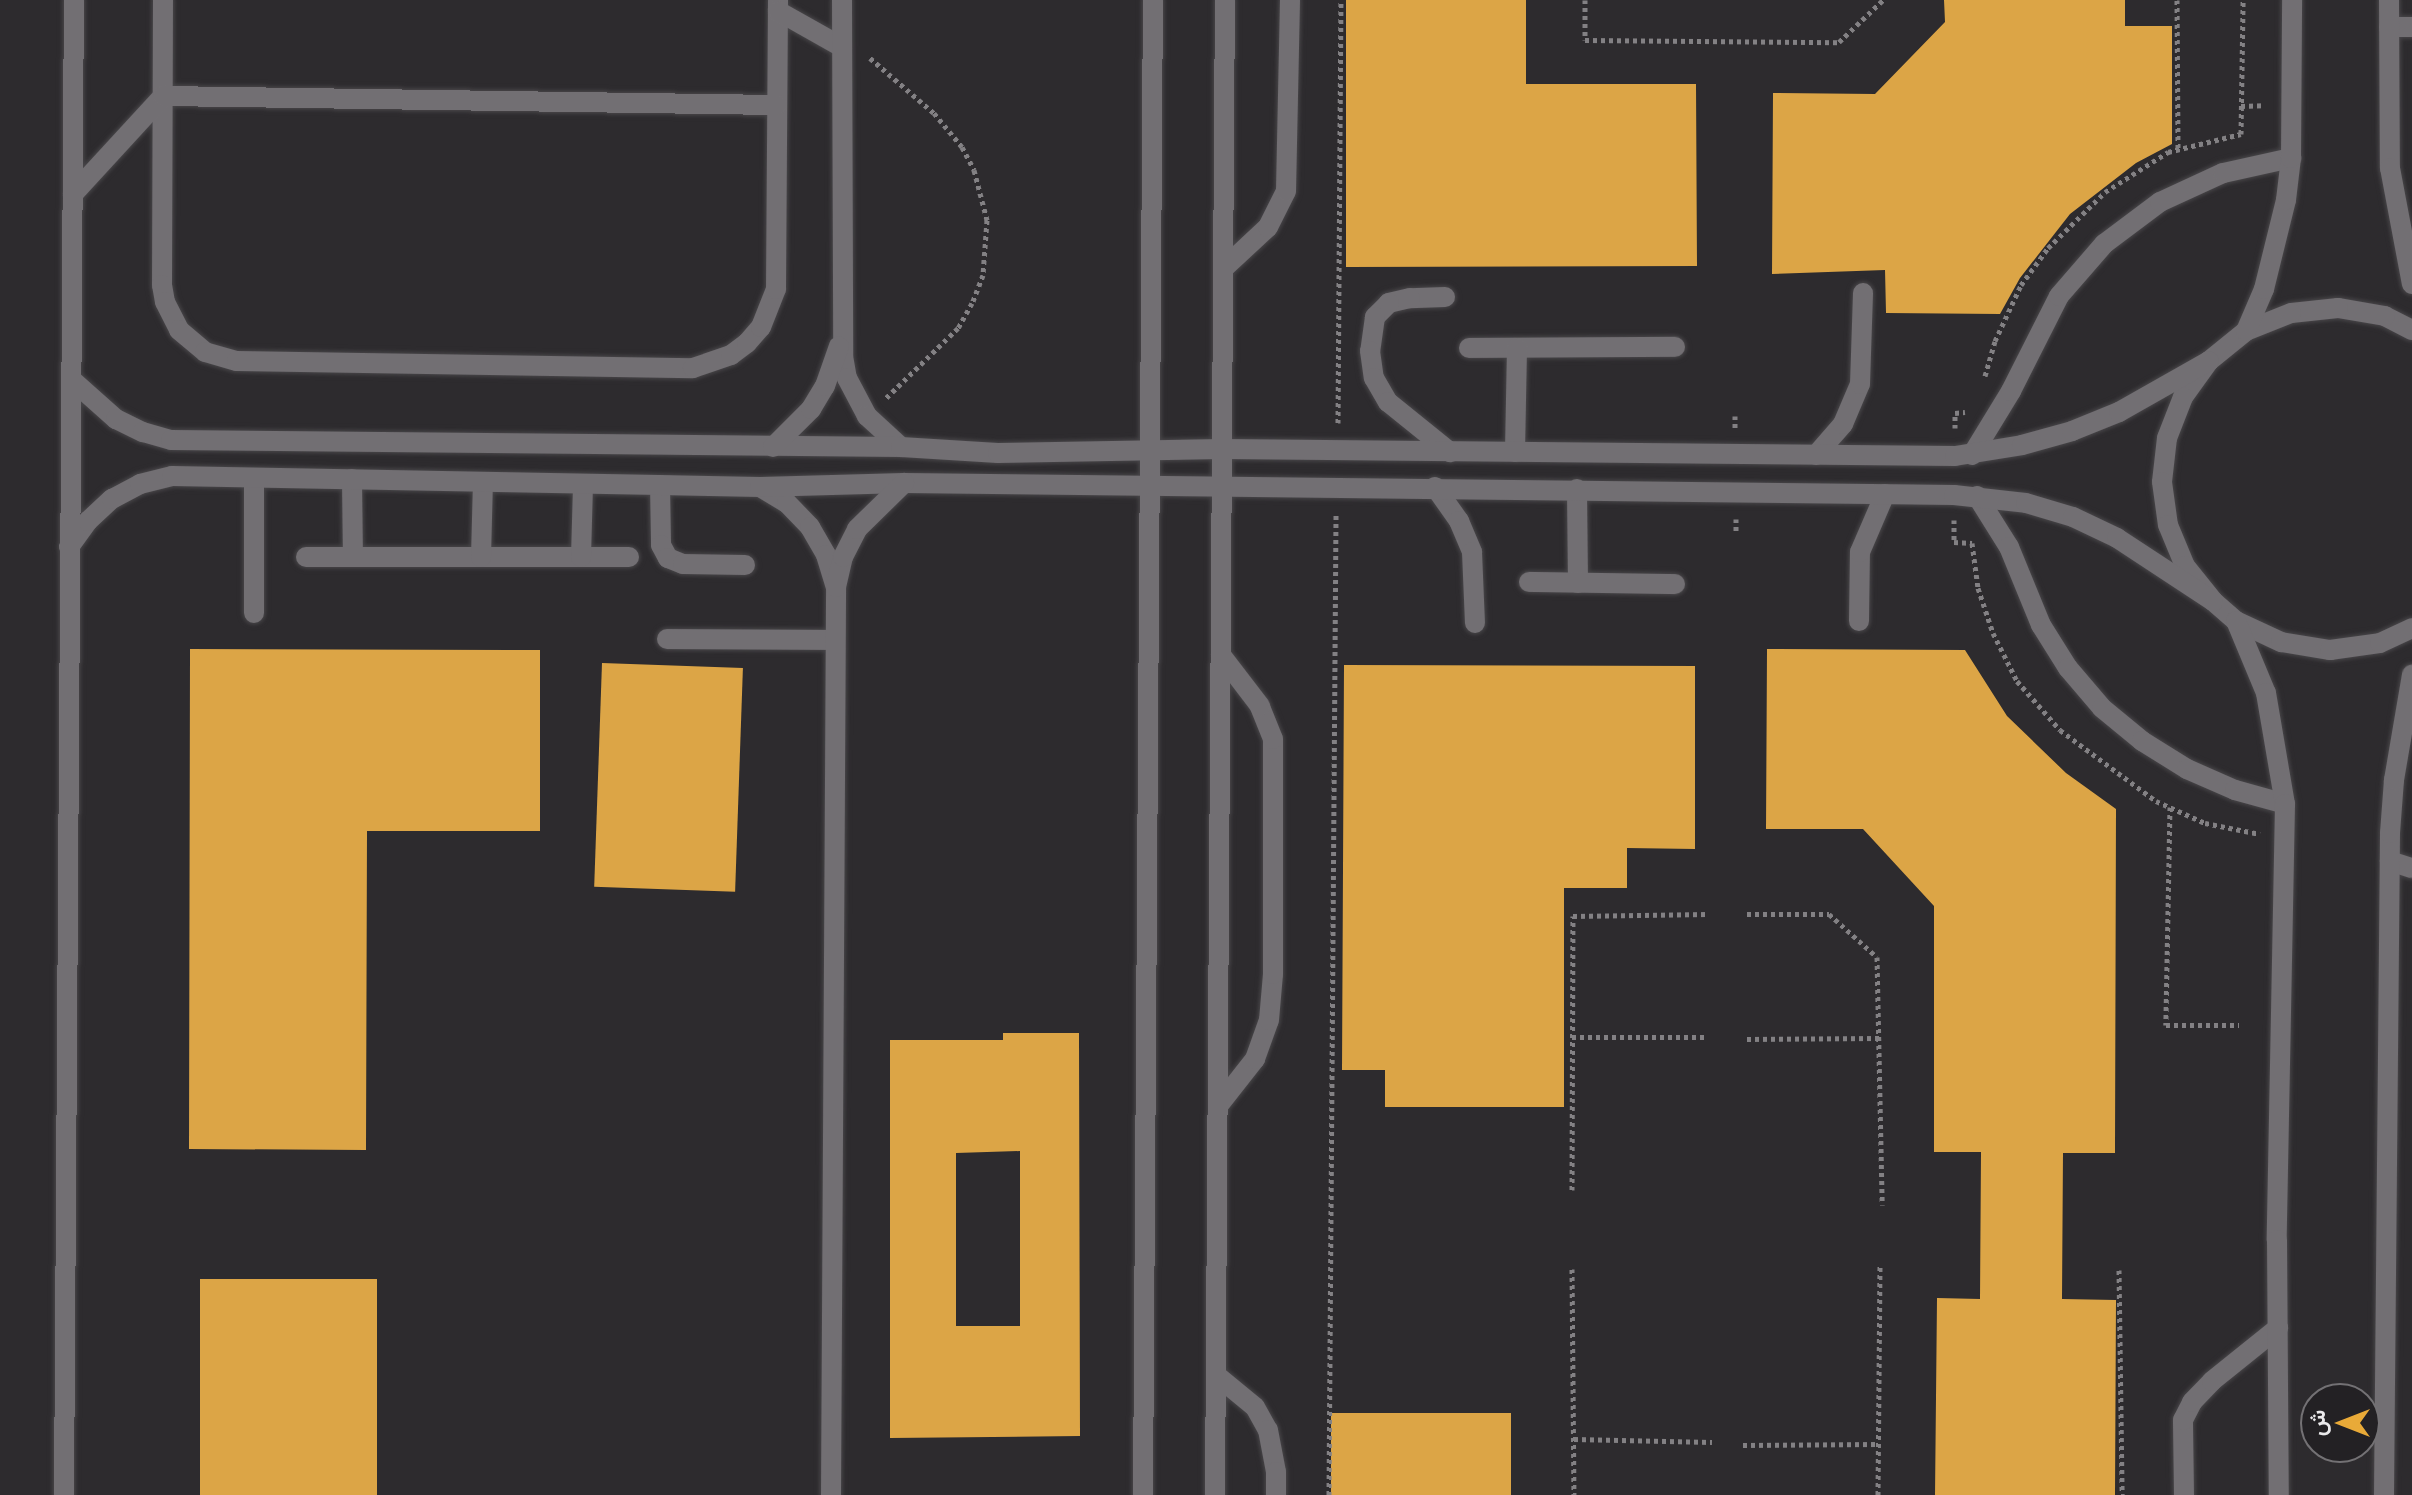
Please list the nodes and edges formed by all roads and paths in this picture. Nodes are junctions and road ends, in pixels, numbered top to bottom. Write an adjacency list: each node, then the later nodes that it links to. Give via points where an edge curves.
1 (74, 0): 23 (street)
2 (163, 0): 18 (street)
3 (842, 0): 17 (street)
4 (1153, 0): 40 (street)
5 (1225, 0): 24 (street)
6 (1290, 0): 24 (street, via 1286,191 1268,227)
7 (1341, 0): 41 (path)
8 (1585, 0): 9 (path, via 1585,40 1839,42)
9 (1883, 0)
10 (2177, 0): 21 (path)
11 (2243, 0): 20 (path)
12 (2292, 0): 22 (street)
13 (2389, 0): 15 (street)
14 (778, 6): 17 (street); 19 (street)
15 (2389, 27): 16 (street); 25 (street, via 2390,168)
16 (2412, 27)
17 (842, 41): 30 (street); 36 (path, via 949,129 974,170 987,220 983,275 958,328)
18 (163, 96): 19 (street); 19 (street, via 165,302 179,330 205,352 237,361 693,368 731,355 761,327 776,289); 23 (street)
19 (777, 105)
20 (2241, 106)
21 (2178, 149)
22 (2291, 158): 29 (street, via 2277,245); 45 (street, via 2223,173 2160,202 2104,244 2059,296)
23 (73, 194): 35 (street)
24 (1224, 268): 39 (street)
25 (2412, 284)
26 (1863, 293): 44 (street, via 1860,384 1843,424)
27 (1445, 297): 42 (street, via 1389,303 1375,317 1370,351 1374,378 1388,402)
28 (2412, 330): 29 (street, via 2385,316 2338,308 2291,313)
29 (2246, 331): 34 (street)
30 (842, 334): 36 (street, via 847,378); 37 (street, via 818,398)
31 (1675, 347): 33 (street)
32 (1469, 348): 33 (street)
33 (1517, 348): 43 (street)
34 (2209, 361): 45 (street, via 2084,426); 71 (street, via 2183,397 2167,438 2162,482 2168,525 2185,566)
35 (72, 380): 37 (street, via 116,419 171,440); 60 (street)
36 (867, 416): 38 (street)
37 (773, 447): 38 (street)
38 (901, 447): 40 (street, via 998,453)
39 (1222, 449): 40 (street); 41 (street); 54 (street)
40 (1150, 450): 52 (street)
41 (1338, 450): 42 (street)
42 (1450, 452): 43 (street)
43 (1515, 452): 44 (street)
44 (1816, 455): 45 (street)
45 (1972, 455)
46 (254, 478): 47 (street); 60 (street, via 172,476 140,484 112,499); 72 (street)
47 (352, 479): 48 (street); 62 (street)
48 (483, 482): 50 (street); 63 (street)
49 (904, 483): 52 (street); 53 (street); 70 (street, via 857,529)
50 (583, 484): 51 (street); 64 (street)
51 (660, 485): 53 (street); 66 (street, via 661,545 668,558 683,564)
52 (1150, 486): 54 (street); 106 (street)
53 (760, 487): 70 (street, via 787,503 810,527)
54 (1222, 487): 55 (street); 79 (street)
55 (1336, 487): 56 (street); 109 (path)
56 (1435, 487): 57 (street); 75 (street, via 1459,521 1472,552)
57 (1577, 489): 58 (street); 68 (street)
58 (1885, 494): 59 (street); 73 (street, via 1860,552)
59 (1977, 496): 71 (street, via 2073,517 2117,538); 81 (street, via 2009,547 2041,625 2102,708 2187,769)
60 (69, 547): 104 (street)
61 (306, 557): 62 (street)
62 (353, 557): 63 (street)
63 (481, 557): 64 (street)
64 (581, 557): 65 (street)
65 (629, 557)
66 (745, 565)
67 (1529, 582): 68 (street)
68 (1578, 583): 69 (street)
69 (1675, 584)
70 (836, 587): 78 (street)
71 (2213, 601): 74 (street)
72 (254, 613)
73 (1859, 621)
74 (2236, 621): 76 (street, via 2281,642 2330,650 2380,643); 81 (street, via 2266,693)
75 (1475, 623)
76 (2412, 628)
77 (667, 639): 78 (street)
78 (835, 640): 105 (street)
79 (1221, 655): 92 (street); 92 (street, via 1260,706 1273,739 1273,974 1269,1020 1255,1059)
80 (2412, 675): 83 (street, via 2394,780)
81 (2285, 804): 98 (street)
82 (2170, 807): 87 (path, via 2166,1025)
83 (2390, 861): 84 (street); 115 (street)
84 (2412, 868)
85 (1708, 914): 88 (path, via 1573,916)
86 (1747, 914): 90 (path, via 1829,914 1877,957)
87 (2239, 1025)
88 (1572, 1037): 89 (path); 93 (path)
89 (1708, 1037)
90 (1879, 1038): 91 (path); 94 (path)
91 (1747, 1039)
92 (1218, 1106): 99 (street)
93 (1572, 1190)
94 (1882, 1205)
95 (1880, 1266): 102 (path)
96 (1572, 1269): 100 (path)
97 (2119, 1270): 112 (path)
98 (2278, 1328): 113 (street, via 2192,1402 2183,1420); 114 (street)
99 (1216, 1375): 107 (street); 108 (street, via 1255,1407 1268,1430)
100 (1574, 1439): 101 (path); 110 (path)
101 (1712, 1442)
102 (1879, 1444): 103 (path); 111 (path)
103 (1743, 1445)
104 (64, 1495)
105 (831, 1495)
106 (1143, 1495)
107 (1215, 1495)
108 (1276, 1495)
109 (1329, 1495)
110 (1574, 1495)
111 (1878, 1495)
112 (2122, 1495)
113 (2184, 1495)
114 (2279, 1495)
115 (2384, 1495)

